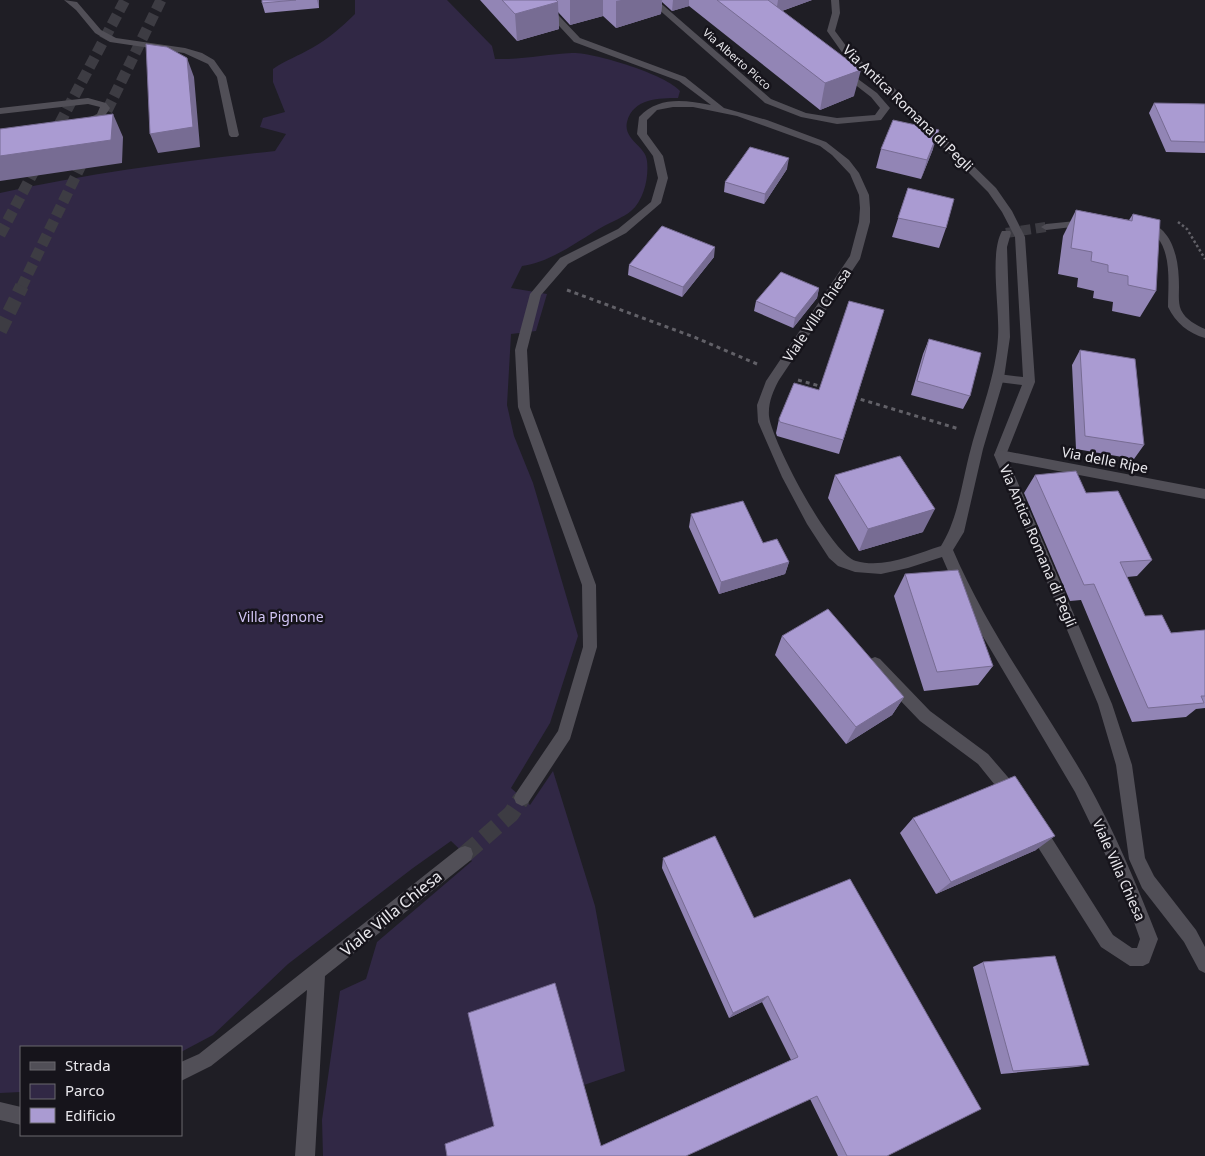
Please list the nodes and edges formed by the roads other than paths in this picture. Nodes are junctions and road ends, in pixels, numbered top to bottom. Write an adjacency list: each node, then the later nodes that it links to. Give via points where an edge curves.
1 (68, 0): 9 (street, via 75,3 98,32 113,40 186,50 205,58 220,72)
2 (539, 0): 6 (street, via 577,40 682,79)
3 (652, 0): 5 (street, Via Alberto Picco, via 768,101 804,115 829,119 878,118 884,108 874,95)
4 (835, 0): 13 (street, Via Antica Romana di Pegli, via 836,14 831,31 849,56 887,86 992,190 1007,211)
5 (836, 65)
6 (722, 109): 19 (street, Viale Villa Chiesa, via 823,144 851,167 865,199 866,217 854,261 794,346 765,399 765,423 784,470 833,554 844,562 883,568); 21 (street, Viale Villa Chiesa, via 684,103 656,107 642,119 642,134 658,156 663,178 656,203 622,231 564,260 536,294 527,322 521,350 524,407 589,585 590,647 565,734)
7 (0, 111): 8 (street, via 88,101 103,105 104,112 96,119)
8 (77, 123)
9 (234, 135)
10 (1134, 221): 14 (street, via 1154,228 1166,239 1170,249 1177,315 1184,323)
11 (1100, 223): 12 (street)
12 (1046, 227)
13 (1013, 235): 15 (street, via 1002,247 1004,337); 16 (street, Via Antica Romana di Pegli)
14 (1205, 334)
15 (998, 378): 16 (street); 19 (street, via 957,532)
16 (1029, 382): 17 (street, Via Antica Romana di Pegli)
17 (1000, 455): 18 (street, Via delle Ripe); 23 (street, Via Antica Romana di Pegli, via 1105,704 1124,765 1138,859 1148,882 1190,936)
18 (1205, 494)
19 (946, 550): 20 (street, Viale Villa Chiesa, via 964,592 1081,787 1130,888 1149,939 1143,957 1130,957 1107,941 1005,783 983,759 925,716)
20 (864, 653)
21 (522, 798)
22 (465, 854): 24 (street, Viale Villa Chiesa)
23 (1205, 964)
24 (317, 972): 25 (street, Viale Villa Chiesa, via 205,1060); 28 (street)
25 (182, 1072)
26 (0, 1111): 27 (street)
27 (20, 1116)
28 (305, 1156)

